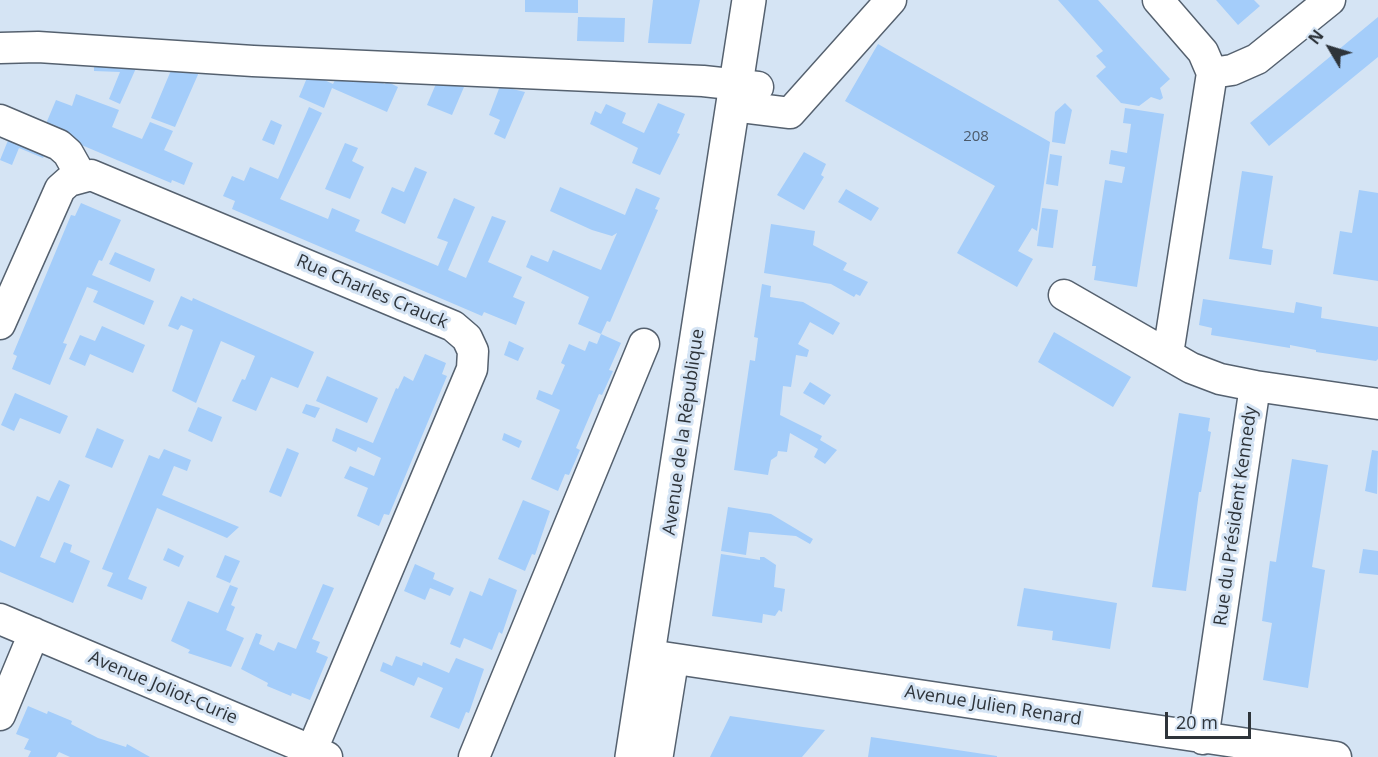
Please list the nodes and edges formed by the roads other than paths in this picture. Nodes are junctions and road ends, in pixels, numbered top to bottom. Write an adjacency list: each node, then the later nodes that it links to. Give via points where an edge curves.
1 (749, 0): 8 (main road, Avenue de la République)
2 (771, 0): 8 (main road, Avenue de la République)
3 (891, 0): 8 (street, via 790,113)
4 (1158, 0): 7 (street, via 1203,52)
5 (1330, 0): 7 (street, via 1257,59)
6 (0, 48): 8 (street, via 38,47)
7 (1212, 73): 14 (street)
8 (746, 96): 19 (main road, Avenue de la République)
9 (0, 120): 10 (street, via 59,146 68,153)
10 (81, 176): 12 (street, via 60,189); 22 (street, Rue Charles Crauck, via 102,177 453,326 470,344 472,369)
11 (1064, 295): 14 (street, Rue du Président Kennedy)
12 (0, 324)
13 (644, 344): 23 (street)
14 (1168, 354): 15 (street, Rue du Président Kennedy, via 1205,374)
15 (1255, 386): 16 (street); 21 (street, Rue du Président Kennedy)
16 (1378, 404)
17 (0, 619): 18 (street, Avenue Joliot-Curie)
18 (34, 633): 20 (street); 22 (street, Avenue Joliot-Curie)
19 (661, 657): 21 (street, Avenue Julien Renard); 24 (main road, Avenue de la République); 25 (main road, Avenue de la République)
20 (0, 715)
21 (1203, 739): 26 (street, Avenue Julien Renard)
22 (316, 755)
23 (474, 757)
24 (632, 757)
25 (656, 757)
26 (1336, 757)

